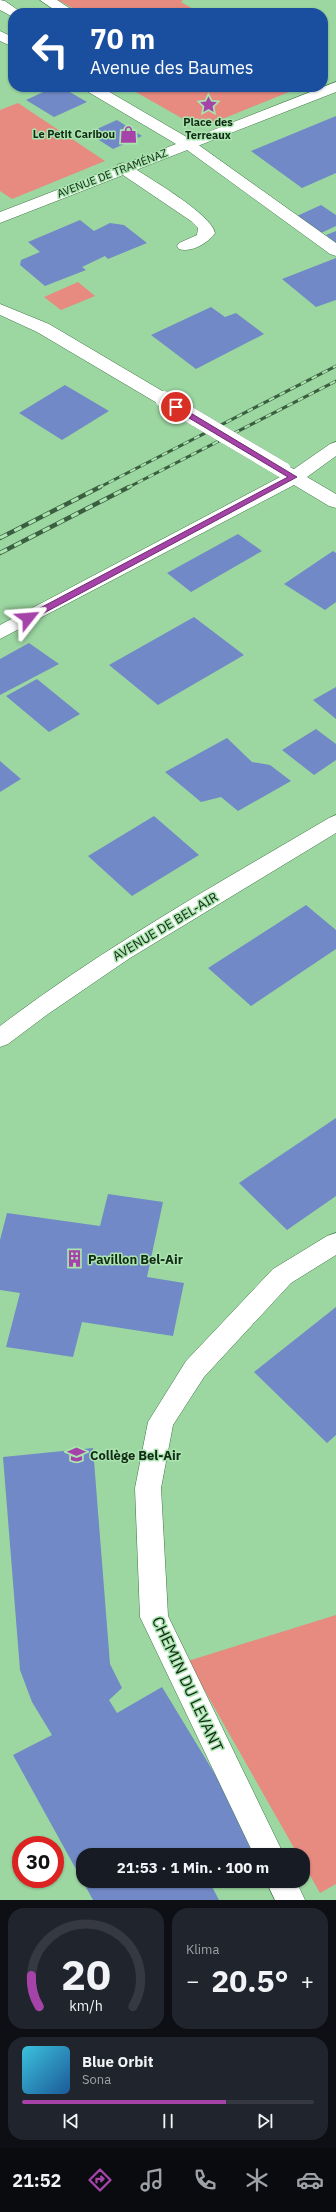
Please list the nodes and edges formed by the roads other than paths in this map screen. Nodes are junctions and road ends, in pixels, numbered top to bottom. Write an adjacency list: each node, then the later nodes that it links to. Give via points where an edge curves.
1 (47, 0): 2 (street)
2 (61, 8)
3 (99, 92): 5 (street)
4 (323, 92): 5 (street, AVENUE DE TRAMÉNAZ)
5 (188, 144): 6 (street, AVENUE DE TRAMÉNAZ); 9 (street)
6 (123, 168): 7 (street, AVENUE DE TRAMÉNAZ); 8 (street, via 206,227 207,233 203,238)
7 (0, 218)
8 (185, 246)
9 (336, 251)
10 (0, 296): 12 (street)
11 (0, 309): 12 (street)
12 (43, 328): 14 (street, bridge)
13 (336, 448): 14 (street)
14 (288, 474): 15 (street); 16 (street)
15 (336, 502)
16 (0, 633)
17 (336, 823): 18 (street, AVENUE DE BEL-AIR, via 108,960)
18 (0, 1038)
19 (336, 1243): 20 (street, CHEMIN DU LEVANT, via 282,1276 195,1369 161,1422 148,1488 154,1617)
20 (266, 1848)
21 (284, 1888): 22 (street)
22 (290, 1900)

